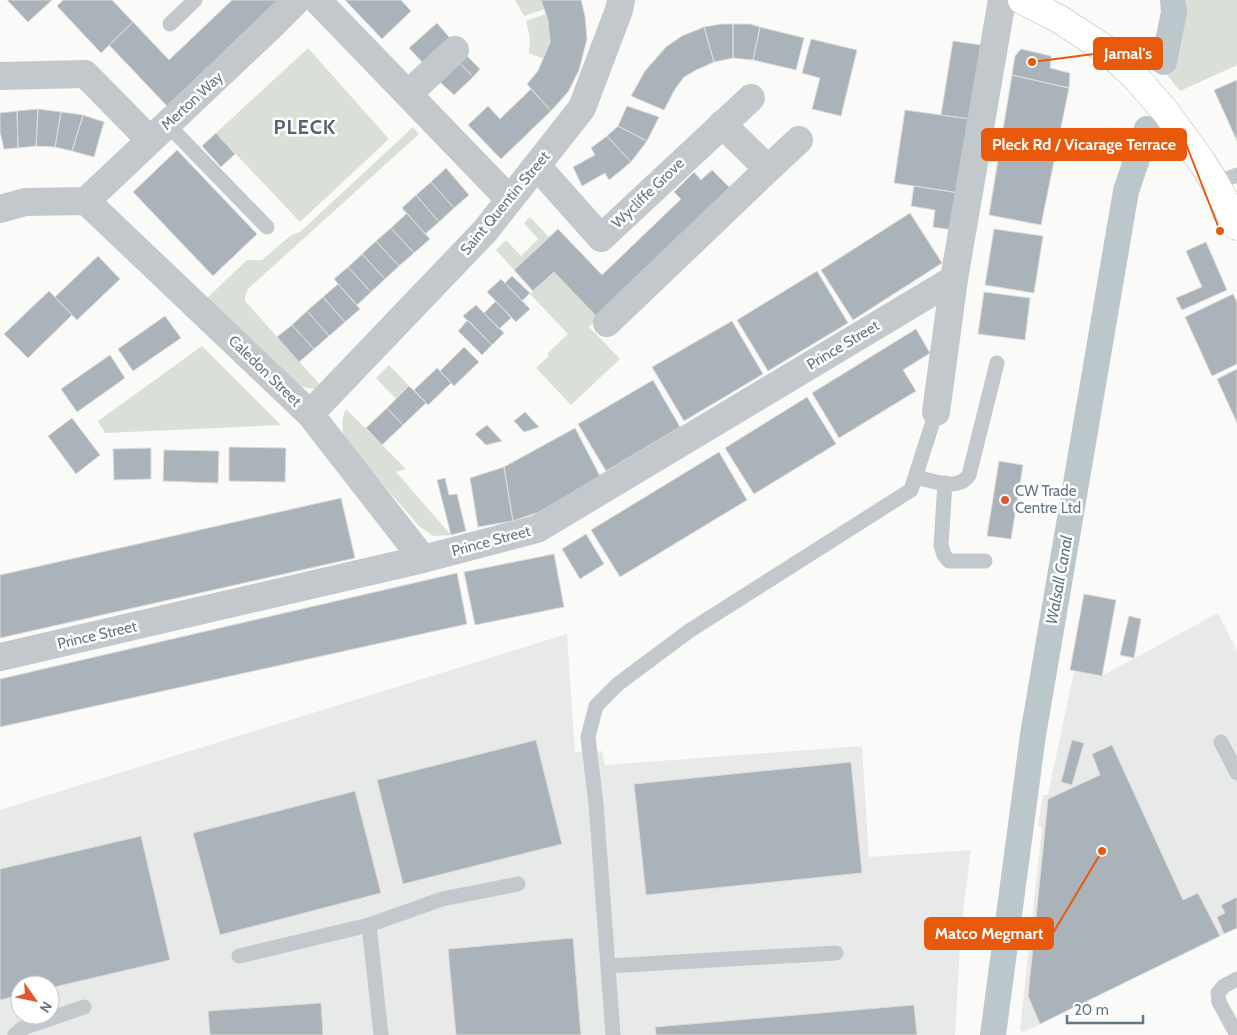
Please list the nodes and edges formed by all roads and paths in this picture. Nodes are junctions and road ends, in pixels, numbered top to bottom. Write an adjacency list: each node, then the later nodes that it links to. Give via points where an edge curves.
1 (195, 0): 8 (lane)
2 (297, 0): 14 (street, Merton Way, via 265,22)
3 (317, 0): 11 (street)
4 (1002, 0): 24 (street)
5 (1022, 0): 7 (highway)
6 (620, 5): 16 (street, Saint Quentin Street, via 582,108)
7 (1060, 10): 18 (highway, via 1138,80 1202,162)
8 (170, 24)
9 (455, 50): 11 (street)
10 (0, 76): 14 (street, via 85,74)
11 (408, 94): 19 (street)
12 (750, 98): 13 (street, Wycliffe Grove)
13 (722, 124): 16 (street, Wycliffe Grove, via 601,238); 17 (street)
14 (159, 132): 20 (street, Merton Way); 23 (lane)
15 (798, 140): 17 (street)
16 (537, 166): 19 (street, Saint Quentin Street)
17 (768, 169): 25 (street)
18 (1226, 179): 22 (highway)
19 (509, 199): 28 (street, Saint Quentin Street, via 485,231)
20 (86, 201): 21 (street, via 25,202); 28 (street, Caledon Street)
21 (0, 209)
22 (1237, 226)
23 (267, 228)
24 (954, 279): 27 (street); 31 (street, Prince Street, via 537,529)
25 (606, 323)
26 (998, 363): 30 (lane, via 970,475 965,482)
27 (936, 412): 29 (lane)
28 (310, 414): 31 (street, Caledon Street)
29 (915, 477): 30 (lane); 40 (lane, via 911,490 689,631 618,684 596,706 588,737)
30 (945, 483): 32 (lane, via 941,545 944,555 949,560)
31 (423, 559): 33 (street, Prince Street)
32 (985, 561)
33 (0, 658)
34 (1221, 742): 35 (lane)
35 (1237, 773)
36 (518, 884): 37 (lane, via 442,899)
37 (369, 925): 39 (lane); 44 (lane)
38 (836, 953): 40 (lane)
39 (239, 956)
40 (608, 966): 45 (lane)
41 (1237, 979): 46 (lane, via 1218,993 1219,1002)
42 (84, 1007): 43 (lane, via 23,1028)
43 (15, 1035)
44 (381, 1035)
45 (613, 1035)
46 (1237, 1035)

